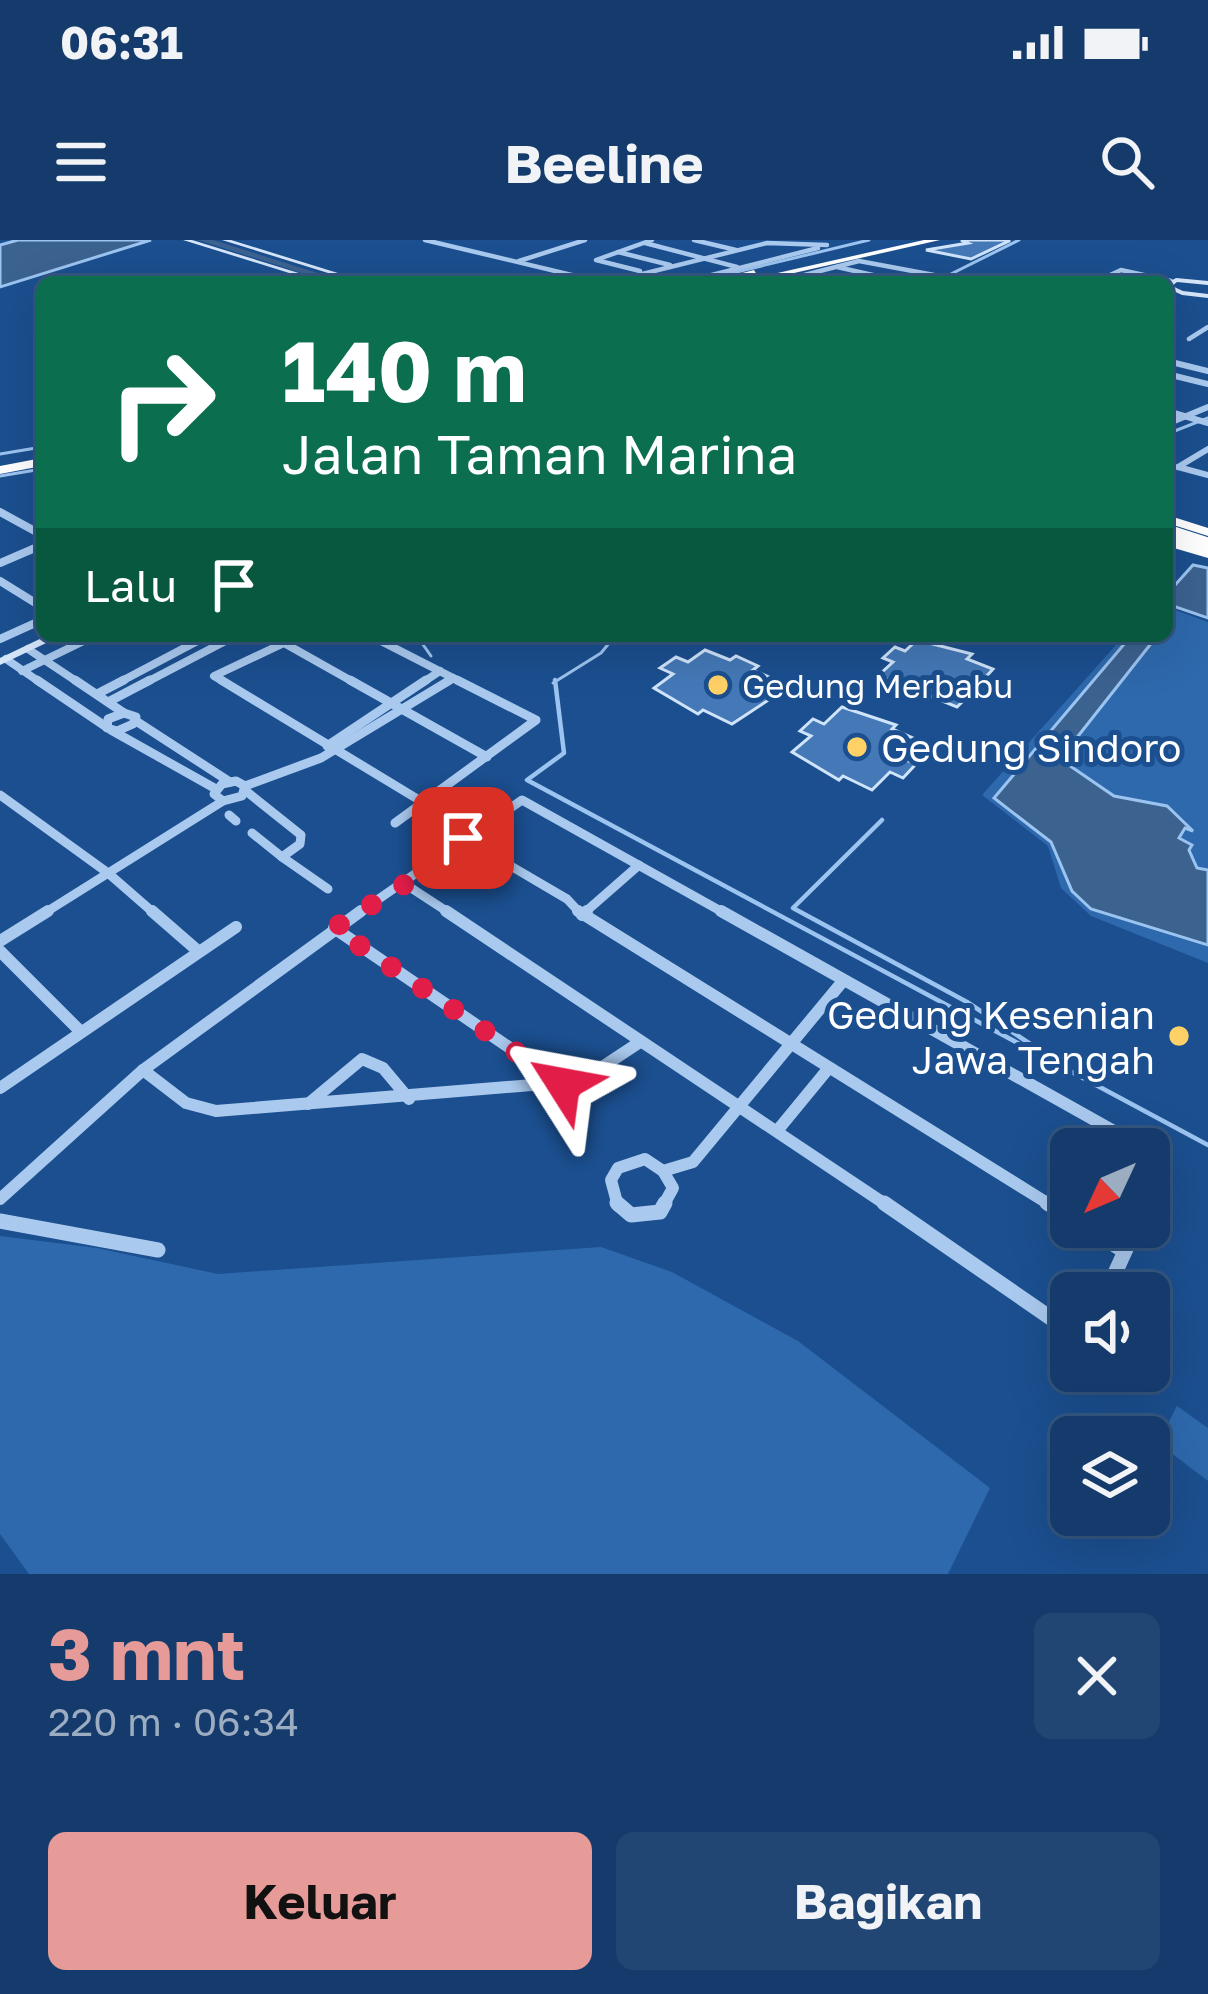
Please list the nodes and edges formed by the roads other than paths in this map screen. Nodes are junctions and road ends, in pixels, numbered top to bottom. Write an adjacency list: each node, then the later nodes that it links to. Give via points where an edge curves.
1 (186, 240): 22 (street)
2 (225, 240): 23 (street)
3 (424, 240): 16 (street)
4 (585, 240): 16 (street)
5 (634, 240): 10 (street)
6 (694, 240): 12 (street)
7 (751, 240): 11 (street)
8 (911, 240): 13 (highway)
9 (935, 240): 13 (highway)
10 (648, 241): 14 (street); 15 (street)
11 (767, 244): 12 (street); 19 (street, via 827,246)
12 (739, 250): 15 (street)
13 (857, 251): 28 (highway); 29 (highway); 30 (highway)
14 (617, 252): 17 (street); 20 (street, via 596,260)
15 (708, 258): 17 (street); 19 (street)
16 (519, 261): 24 (street); 25 (street)
17 (673, 266): 20 (street)
18 (835, 266): 21 (street); 31 (street); 34 (street, via 866,260)
19 (740, 268): 27 (street)
20 (646, 272): 26 (street)
21 (866, 274): 32 (street); 33 (street)
22 (309, 276)
23 (327, 276)
24 (578, 276)
25 (588, 276)
26 (634, 276)
27 (708, 276)
28 (745, 276)
29 (762, 276)
30 (775, 276)
31 (799, 276)
32 (859, 276)
33 (874, 276)
34 (936, 276)
35 (1108, 276): 36 (street)
36 (1148, 276)
37 (1208, 280): 38 (street)
38 (1173, 281)
39 (1173, 296): 40 (street)
40 (1208, 296)
41 (1208, 328): 42 (street, via 1189,338)
42 (1208, 344)
43 (1173, 362): 44 (street)
44 (1208, 370)
45 (1173, 375): 46 (street)
46 (1208, 384)
47 (1208, 407): 48 (street)
48 (1198, 422)
49 (1208, 449): 52 (street, via 1176,465)
50 (36, 461): 51 (highway)
51 (0, 467)
52 (1208, 475)
53 (0, 512): 54 (street)
54 (36, 536)
55 (36, 543): 56 (street)
56 (0, 560)
57 (0, 581): 58 (street)
58 (36, 603)
59 (36, 623): 61 (street)
60 (36, 637): 68 (street)
61 (0, 639)
62 (43, 642): 67 (street)
63 (82, 642): 69 (street)
64 (196, 642): 73 (street)
65 (223, 642): 74 (street)
66 (383, 642): 71 (street)
67 (28, 649): 68 (street); 69 (street)
68 (2, 657): 70 (street)
69 (44, 660): 70 (street); 73 (street)
70 (22, 671): 79 (street)
71 (440, 671): 72 (street); 75 (street)
72 (453, 678): 76 (street); 81 (street, via 536,720)
73 (98, 693): 74 (street)
74 (110, 701): 77 (street)
75 (389, 704): 76 (street); 80 (street); 80 (street, via 282,643 214,676)
76 (401, 711): 80 (street); 81 (street)
77 (124, 713): 78 (street); 79 (street, via 112,716)
78 (136, 721): 79 (street); 82 (street)
79 (108, 728): 83 (street)
80 (334, 746): 84 (street); 87 (street)
81 (487, 758): 87 (street)
82 (230, 782): 83 (street); 84 (street)
83 (216, 789): 86 (street)
84 (245, 789): 86 (street); 91 (street, via 301,836)
85 (0, 795): 93 (street)
86 (223, 801): 93 (street)
87 (424, 802): 88 (street)
88 (395, 823)
89 (252, 833): 91 (street)
90 (463, 838): 92 (street, via 515,801 528,802); 94 (street); 96 (street)
91 (282, 856): 95 (street)
92 (639, 865): 96 (street); 102 (street)
93 (108, 873): 99 (street); 101 (street)
94 (405, 884): 98 (street); 104 (street)
95 (328, 889)
96 (582, 915): 105 (street)
97 (236, 927): 101 (street)
98 (334, 928): 107 (street); 108 (street)
99 (0, 941)
100 (0, 951): 103 (street)
101 (198, 951): 103 (street)
102 (843, 981): 105 (street); 113 (street)
103 (81, 1032): 109 (street)
104 (640, 1042): 108 (street, via 592,1076); 112 (street)
105 (789, 1045): 106 (street); 112 (street)
106 (828, 1069): 114 (street); 117 (street)
107 (143, 1070): 111 (street, via 197,1109); 116 (street)
108 (563, 1084): 110 (street)
109 (0, 1088)
110 (409, 1099): 111 (street); 111 (street, via 383,1068 362,1059)
111 (307, 1105)
112 (743, 1105): 114 (street); 115 (street, via 693,1162)
113 (1108, 1128)
114 (777, 1131): 124 (street)
115 (663, 1171): 115 (street, via 645,1159 618,1168 611,1180 618,1207 631,1215 660,1212 673,1188)
116 (0, 1198)
117 (1050, 1205)
118 (0, 1221): 121 (street)
119 (1119, 1248): 122 (street)
120 (1126, 1248): 122 (street)
121 (158, 1250)
122 (1124, 1251): 123 (street)
123 (1115, 1272)
124 (1050, 1318)

